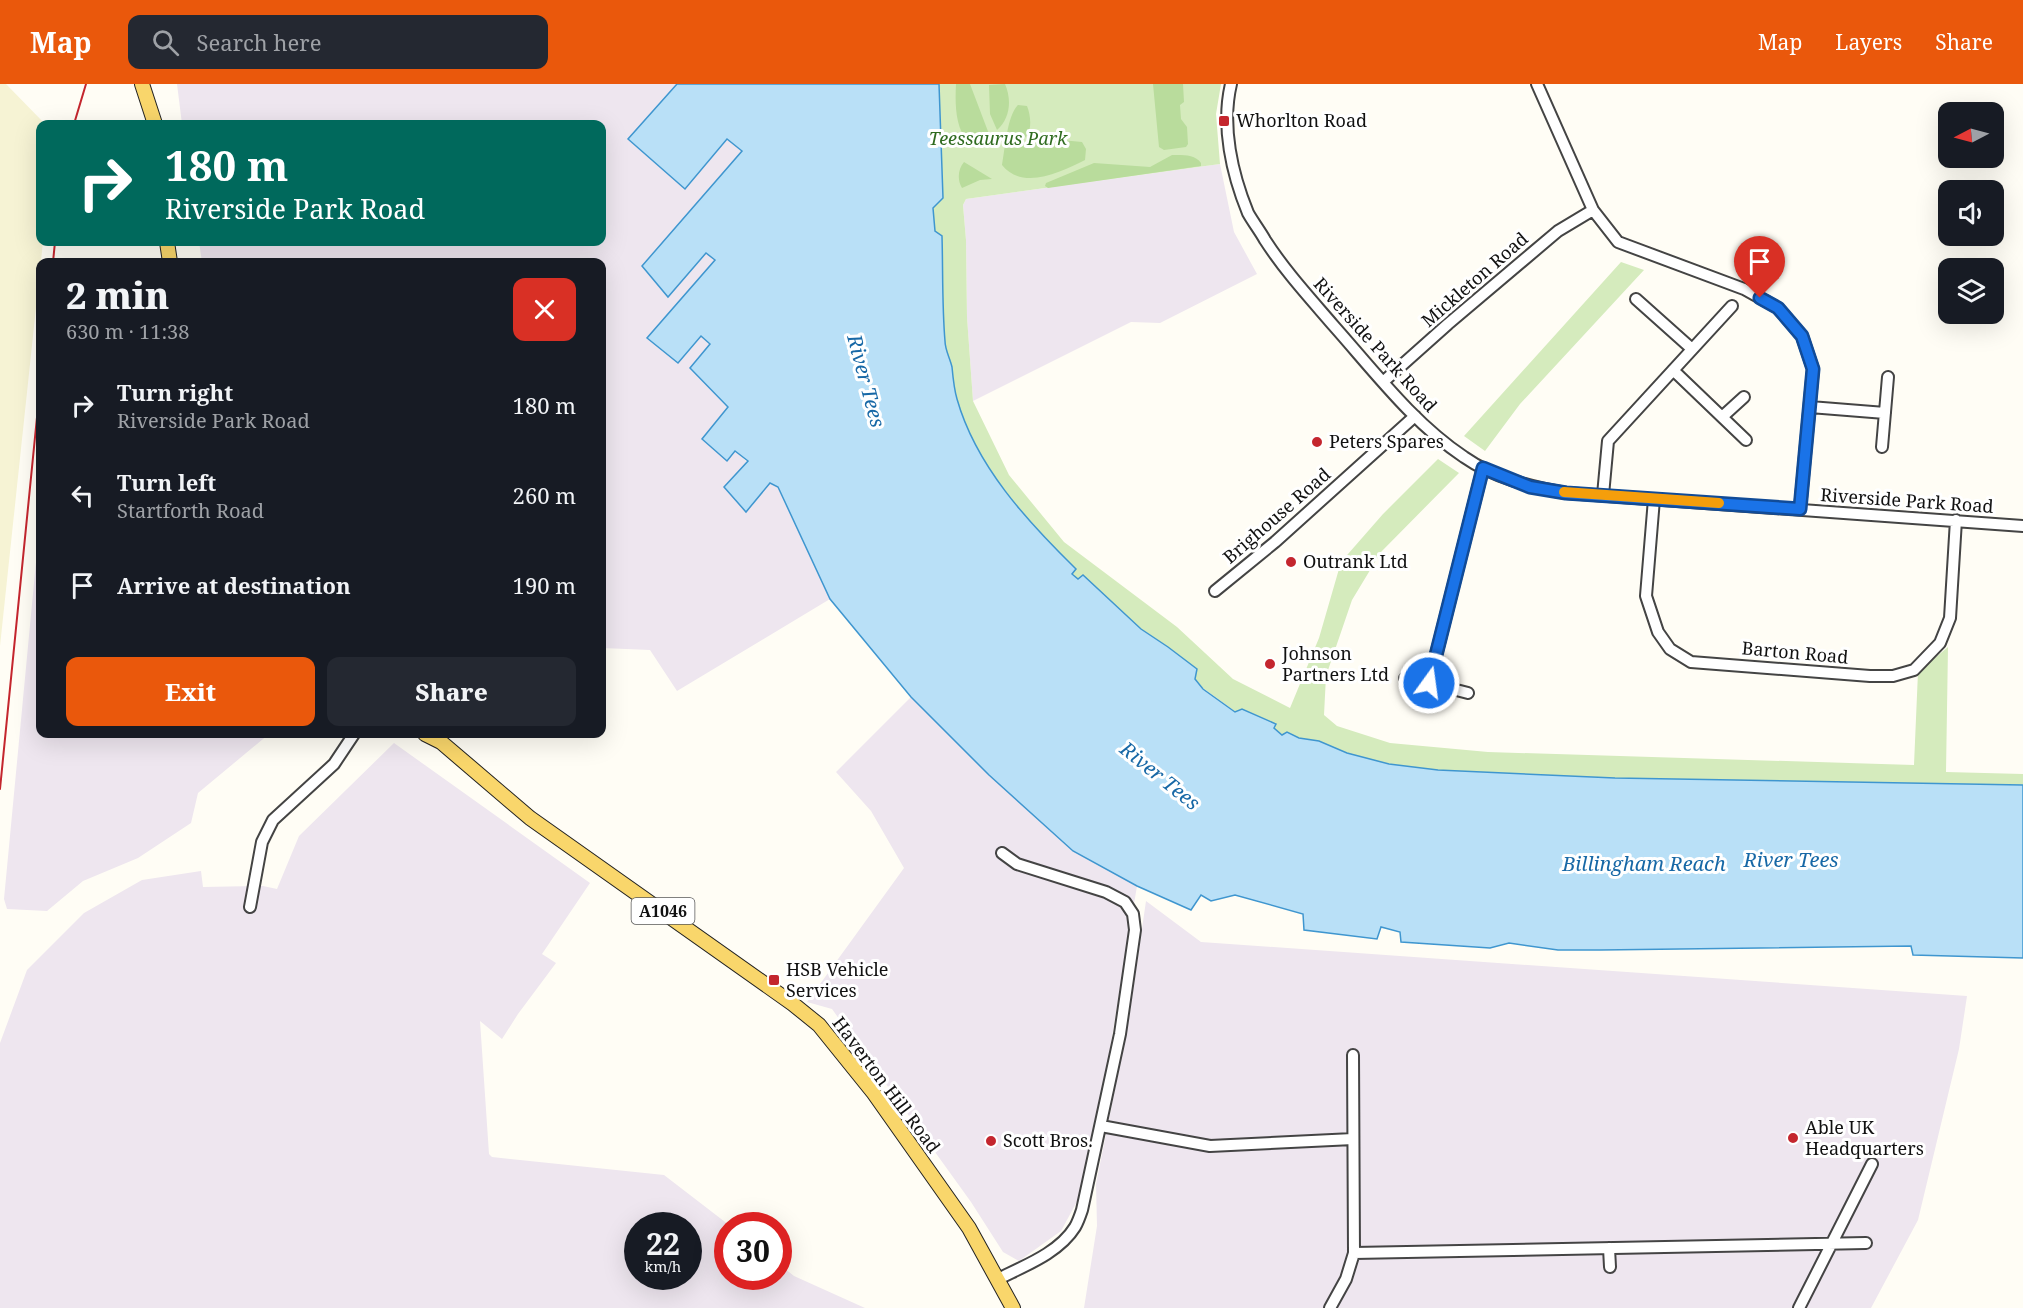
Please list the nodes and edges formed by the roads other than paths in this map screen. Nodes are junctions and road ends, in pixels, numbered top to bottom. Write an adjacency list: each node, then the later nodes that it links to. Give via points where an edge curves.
1 (142, 84): 4 (main road)
2 (1231, 84): 11 (street, Riverside Park Road, via 1230,154 1250,215 1282,267)
3 (1537, 84): 5 (street)
4 (154, 120)
5 (1593, 210): 11 (street, Mickleton Road, via 1558,231); 13 (street, via 1618,242 1744,289 1778,308 1802,336 1813,369)
6 (1636, 299): 8 (street)
7 (1732, 306): 8 (street)
8 (1692, 349): 9 (street)
9 (1673, 370): 16 (street); 20 (street, via 1608,441)
10 (1888, 377): 14 (street)
11 (1383, 382): 15 (street, Riverside Park Road)
12 (1743, 397): 16 (street)
13 (1810, 407): 14 (street); 22 (street)
14 (1885, 413): 18 (street)
15 (1414, 416): 19 (street, Riverside Park Road); 25 (street, Brighouse Road)
16 (1722, 417): 17 (street)
17 (1746, 440)
18 (1882, 447)
19 (1483, 468): 20 (street, Riverside Park Road, via 1530,487); 27 (street)
20 (1603, 495): 21 (street, Riverside Park Road)
21 (1654, 499): 22 (street, Riverside Park Road); 23 (street, Barton Road, via 1646,596 1658,632 1670,649 1691,662 1870,676 1893,676 1914,670 1940,643 1950,618)
22 (1800, 509): 23 (street, Riverside Park Road)
23 (1956, 520): 24 (street, Riverside Park Road)
24 (2023, 526)
25 (1215, 591)
26 (1405, 678): 27 (street)
27 (1429, 683): 28 (street)
28 (1468, 693)
29 (351, 738): 32 (street, via 334,764 273,820 262,842)
30 (433, 738): 44 (main road, Haverton Hill Road / A1046, via 530,818 819,1025 873,1092 969,1228)
31 (1002, 853): 34 (street, via 1017,864 1106,892 1125,902 1133,914 1135,930 1122,1022)
32 (250, 907)
33 (1353, 1055): 35 (street)
34 (1101, 1126): 35 (street, via 1210,1146); 44 (street, via 1075,1227 1047,1253)
35 (1353, 1139): 41 (street)
36 (1872, 1164): 39 (street)
37 (1866, 1243): 39 (street)
38 (1817, 1244): 39 (street); 40 (street); 42 (street)
39 (1832, 1244): 42 (street)
40 (1609, 1248): 41 (street); 43 (street)
41 (1354, 1253): 46 (street, via 1346,1280)
42 (1822, 1263): 47 (street)
43 (1610, 1267)
44 (998, 1279): 45 (main road, Haverton Hill Road / A1046)
45 (1013, 1308)
46 (1330, 1308)
47 (1799, 1308)

